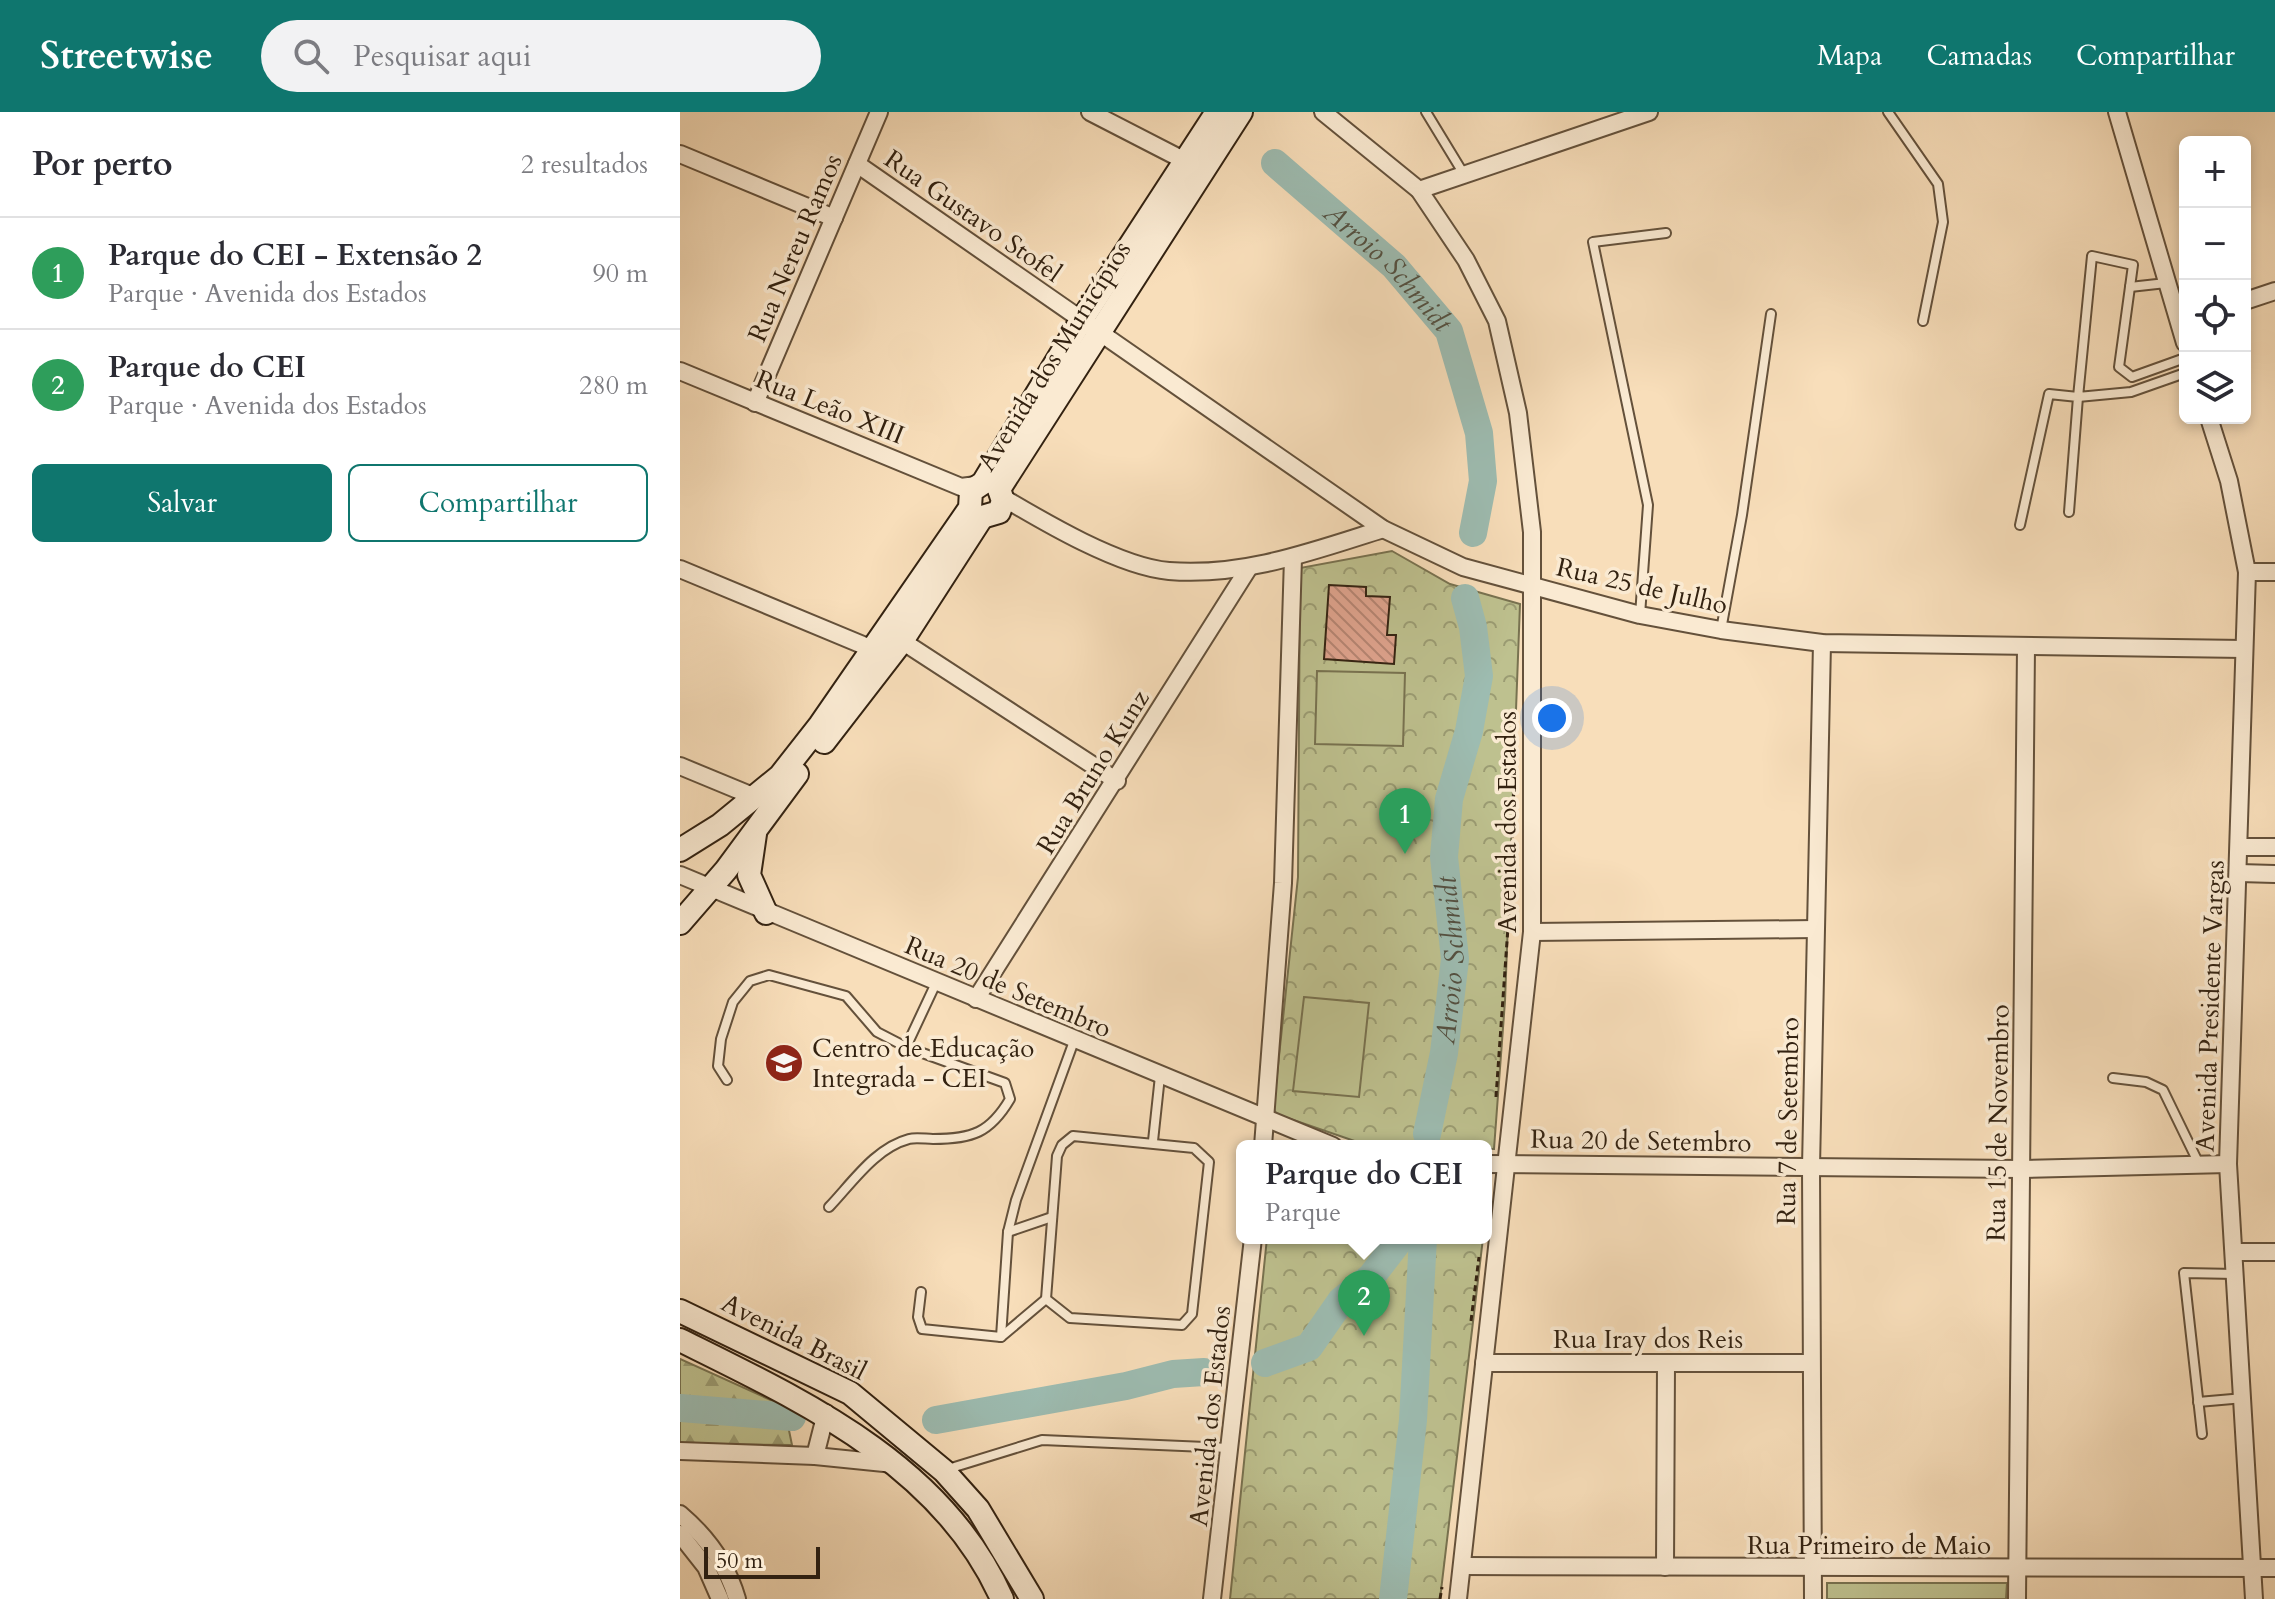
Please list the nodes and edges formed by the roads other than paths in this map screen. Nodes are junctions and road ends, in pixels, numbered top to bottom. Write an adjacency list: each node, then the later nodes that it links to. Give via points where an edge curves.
1 (879, 112): 11 (street, Rua Nereu Ramos)
2 (1090, 112): 12 (street)
3 (1217, 112): 12 (main road, Avenida dos Municípios)
4 (1241, 112): 12 (main road, Avenida dos Municípios)
5 (1323, 112): 14 (street, Avenida dos Estados)
6 (1426, 112): 13 (lane)
7 (1649, 112): 13 (street)
8 (1888, 112): 24 (lane, via 1938,184 1943,222)
9 (2117, 112): 17 (street)
10 (680, 154): 15 (street)
11 (857, 164): 15 (street, Rua Nereu Ramos); 23 (street, Rua Gustavo Stofel)
12 (1194, 166): 23 (main road, Avenida dos Municípios); 25 (main road, Avenida dos Municípios)
13 (1466, 176): 14 (street)
14 (1419, 190): 41 (street, Avenida dos Estados, via 1466,260 1497,321 1526,466)
15 (834, 218): 30 (street, Rua Nereu Ramos)
16 (1666, 233): 42 (lane, via 1593,242 1648,505)
17 (2166, 283): 18 (lane); 22 (street)
18 (2130, 287): 26 (lane, via 2119,367 2132,377); 29 (lane, via 2133,265 2092,256)
19 (2275, 291): 20 (street)
20 (2251, 299)
21 (1771, 314): 43 (lane)
22 (2179, 316)
23 (1081, 321): 25 (street, Rua Gustavo Stofel); 32 (main road, Avenida dos Municípios)
24 (1923, 321)
25 (1100, 335): 32 (main road, Avenida dos Municípios); 35 (street, Rua 25 de Julho)
26 (2179, 360)
27 (680, 371): 30 (street, Rua Leão XIII)
28 (2179, 375): 29 (lane, via 2131,392)
29 (2078, 397): 33 (lane); 34 (lane, via 2049,394)
30 (755, 403): 32 (street, Rua Leão XIII)
31 (2211, 424): 39 (street, Avenida Presidente Vargas, via 2229,481)
32 (982, 497): 38 (street, Rua Leão XIII, via 1131,562 1168,571); 46 (main road, Avenida dos Municípios)
33 (2069, 512)
34 (2020, 525)
35 (1383, 529): 36 (street, Rua Leão XIII); 41 (street, Rua 25 de Julho, via 1463,567)
36 (1293, 558): 38 (street, Rua Leão XIII); 70 (street, via 1283,883)
37 (680, 569): 46 (street)
38 (1248, 569): 49 (street, Rua Bruno Kunz)
39 (2247, 572): 40 (street); 47 (street, Avenida Presidente Vargas)
40 (2275, 572)
41 (1534, 585): 42 (street, Rua 25 de Julho); 62 (street, Avenida dos Estados)
42 (1640, 615): 43 (street, Rua 25 de Julho)
43 (1721, 630): 44 (street, Rua 25 de Julho)
44 (1822, 643): 45 (street, Rua 25 de Julho); 61 (street, Rua 7 de Setembro)
45 (2026, 647): 47 (street, Rua 25 de Julho); 79 (street, Rua 15 de Novembro)
46 (888, 649): 49 (street); 50 (main road, Avenida dos Municípios); 51 (main road, Avenida dos Municípios)
47 (2244, 649): 52 (street, Avenida Presidente Vargas)
48 (680, 766): 50 (street)
49 (1117, 781): 64 (street, Rua Bruno Kunz)
50 (755, 797): 54 (main road, Avenida dos Municípios)
51 (758, 827): 58 (main road, Avenida dos Municípios); 59 (main road, via 749,875)
52 (2240, 847): 53 (street); 55 (street, Avenida Presidente Vargas)
53 (2275, 847)
54 (680, 850)
55 (2239, 873): 56 (street); 77 (street, Avenida Presidente Vargas)
56 (2275, 874)
57 (680, 875): 58 (street, Rua 20 de Setembro)
58 (710, 889): 59 (street, Rua 20 de Setembro); 60 (main road, Avenida dos Municípios)
59 (766, 913): 60 (street, via 719,904); 63 (street, Rua 20 de Setembro)
60 (688, 915)
61 (1815, 929): 62 (street); 78 (street, Rua 7 de Setembro)
62 (1532, 932): 75 (street, Avenida dos Estados)
63 (936, 983): 64 (street, Rua 20 de Setembro); 66 (lane)
64 (976, 999): 65 (street, Rua 20 de Setembro)
65 (1074, 1041): 67 (street, Rua 20 de Setembro); 82 (lane)
66 (906, 1047): 69 (lane, via 877,1032 846,996 769,975 750,981 733,1002 718,1066); 80 (lane, via 1005,1083 1010,1099 998,1119 978,1134 909,1139 874,1158)
67 (1160, 1076): 70 (street, Rua 20 de Setembro); 73 (lane)
68 (2113, 1078): 76 (lane, via 2163,1090)
69 (727, 1080)
70 (1266, 1119): 71 (street); 72 (street, Rua 20 de Setembro)
71 (1264, 1140)
72 (1318, 1140)
73 (1153, 1141): 81 (lane, via 1073,1136 1057,1156); 88 (lane, via 1194,1148 1209,1162 1188,1321 1182,1325 1070,1318)
74 (1492, 1164): 75 (street, Rua 20 de Setembro)
75 (1505, 1164): 78 (street, Rua 20 de Setembro); 92 (street, Avenida dos Estados)
76 (2199, 1164): 77 (street, Rua 20 de Setembro); 79 (street, Rua 20 de Setembro)
77 (2228, 1164): 84 (street, Avenida Presidente Vargas)
78 (1811, 1167): 79 (street, Rua 20 de Setembro); 93 (street, Rua 7 de Setembro)
79 (2021, 1169): 111 (street, Rua 15 de Novembro)
80 (829, 1207)
81 (1052, 1217): 82 (lane); 88 (lane)
82 (1008, 1232): 90 (lane)
83 (1252, 1244): 99 (street, Avenida dos Estados)
84 (2235, 1252): 85 (street); 86 (street, Avenida Presidente Vargas)
85 (2275, 1252)
86 (2236, 1274): 95 (street, Avenida Presidente Vargas); 96 (lane, via 2184,1273)
87 (921, 1292): 90 (lane, via 922,1329)
88 (1046, 1299): 90 (lane)
89 (680, 1311): 103 (main road, Avenida Brasil, via 850,1393)
90 (1001, 1337)
91 (680, 1340): 97 (main road, Avenida Brasil)
92 (1484, 1363): 94 (street, Rua Iray dos Reis); 106 (street, Avenida dos Estados)
93 (1811, 1363): 94 (street, Rua Iray dos Reis); 110 (street, Rua 7 de Setembro)
94 (1666, 1364): 107 (street)
95 (2244, 1398): 96 (lane); 108 (street, Avenida Presidente Vargas)
96 (2198, 1402): 98 (lane)
97 (826, 1413): 101 (street); 102 (main road, Avenida Brasil)
98 (2202, 1434)
99 (1230, 1448): 103 (lane, via 1042,1440); 116 (street, Avenida dos Estados)
100 (680, 1451): 101 (street)
101 (815, 1456): 102 (street)
102 (897, 1465): 114 (main road, Avenida Brasil, via 955,1524)
103 (944, 1471): 115 (main road, Avenida Brasil, via 978,1509)
104 (680, 1514): 113 (street, via 715,1551 731,1576)
105 (680, 1534): 112 (street, via 706,1567)
106 (1463, 1566): 107 (street, Rua Primeiro de Maio); 117 (street, Avenida dos Estados)
107 (1665, 1567): 110 (street, Rua Primeiro de Maio)
108 (2255, 1568): 109 (street, Rua Primeiro de Maio); 111 (street, Rua Primeiro de Maio); 120 (street, Avenida Presidente Vargas)
109 (2275, 1568)
110 (1814, 1569): 111 (street, Rua Primeiro de Maio); 118 (street, Rua 7 de Setembro)
111 (2018, 1570): 119 (street, Rua 15 de Novembro)
112 (720, 1599)
113 (737, 1599)
114 (1002, 1599)
115 (1032, 1599)
116 (1212, 1599)
117 (1458, 1599)
118 (1813, 1599)
119 (2017, 1599)
120 (2254, 1599)

